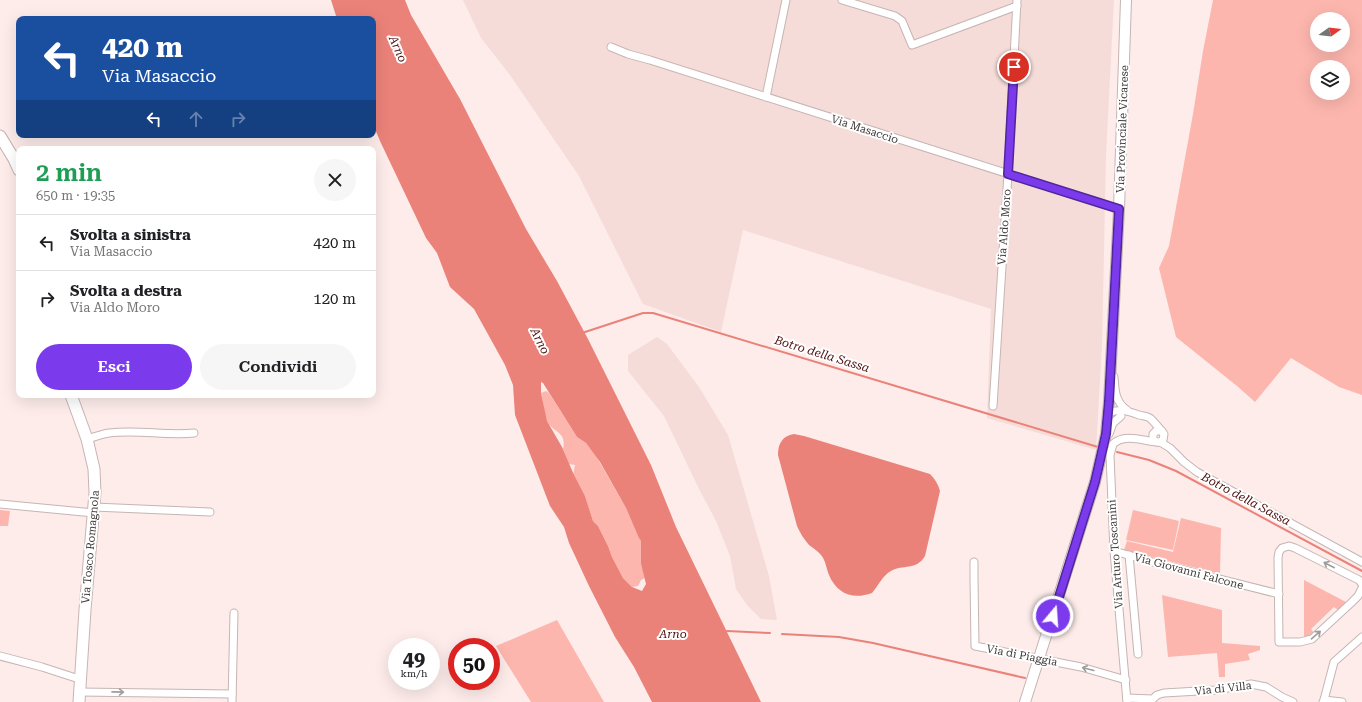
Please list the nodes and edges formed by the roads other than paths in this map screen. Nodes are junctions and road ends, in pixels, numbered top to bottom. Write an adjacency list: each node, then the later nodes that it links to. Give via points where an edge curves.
1 (786, 0): 6 (street)
2 (842, 0): 4 (street, via 895,16 902,21 912,45)
3 (1126, 0): 10 (main road, Via Provinciale Vicarese)
4 (1017, 3): 9 (street, Via Aldo Moro)
5 (611, 47): 6 (street, Via Masaccio)
6 (766, 97): 9 (street, Via Masaccio)
7 (0, 136): 8 (main road)
8 (16, 163)
9 (1008, 174): 10 (street, Via Masaccio); 13 (street, Via Aldo Moro)
10 (1119, 209): 11 (main road, Via Provinciale Vicarese)
11 (1112, 358): 14 (street, via 1117,397); 15 (main road, Via Provinciale Vicarese)
12 (72, 398): 22 (main road, Via Tosco Romagnola)
13 (992, 406)
14 (1129, 411): 15 (street, via 1118,410); 17 (street)
15 (1108, 413): 16 (street); 24 (main road, Via Provinciale Vicarese)
16 (1121, 416): 17 (street); 24 (street, via 1111,426)
17 (1141, 416): 18 (street, via 1150,418)
18 (1153, 422): 20 (street); 21 (street)
19 (194, 433): 22 (street, via 109,433)
20 (1153, 433): 21 (street, via 1153,439); 23 (street)
21 (1161, 438): 23 (street); 31 (street, via 1197,472)
22 (87, 439): 26 (main road, Via Tosco Romagnola, via 94,473)
23 (1145, 440): 28 (street, Via Arturo Toscanini, via 1123,438 1111,447)
24 (1101, 457): 39 (main road, Via Provinciale Vicarese, via 1093,490)
25 (0, 504): 26 (street)
26 (94, 510): 27 (street); 40 (main road, Via Tosco Romagnola)
27 (210, 512)
28 (1114, 551): 29 (street, Via Giovanni Falcone); 41 (street, Via Arturo Toscanini)
29 (1129, 555): 34 (street, Via Giovanni Falcone); 37 (street)
30 (974, 562): 39 (street, Via di Piaggia, via 975,646)
31 (1362, 562)
32 (1362, 584): 34 (street, one-way to 34, via 1359,580 1286,546 1280,549 1278,555)
33 (1362, 588): 34 (street, one-way to 33, via 1280,642 1300,642 1312,639 1352,603)
34 (1279, 594)
35 (234, 613): 43 (street)
36 (1362, 637): 46 (street, via 1334,662)
37 (1138, 654)
38 (0, 656): 40 (street)
39 (1039, 658): 41 (street, Via di Piaggia, one-way to 39); 47 (main road, Via Provinciale Vicarese)
40 (79, 679): 42 (main road, Via Tosco Romagnola)
41 (1126, 680): 44 (street, Via Arturo Toscanini)
42 (79, 697): 43 (street, one-way to 43)
43 (232, 698)
44 (1127, 700): 45 (street, Via di Villa)
45 (1153, 700): 48 (street, Via di Villa, via 1157,695 1164,693 1216,690 1251,684 1266,687)
46 (1323, 701): 49 (street)
47 (1025, 702)
48 (1293, 702)
49 (1342, 702)

